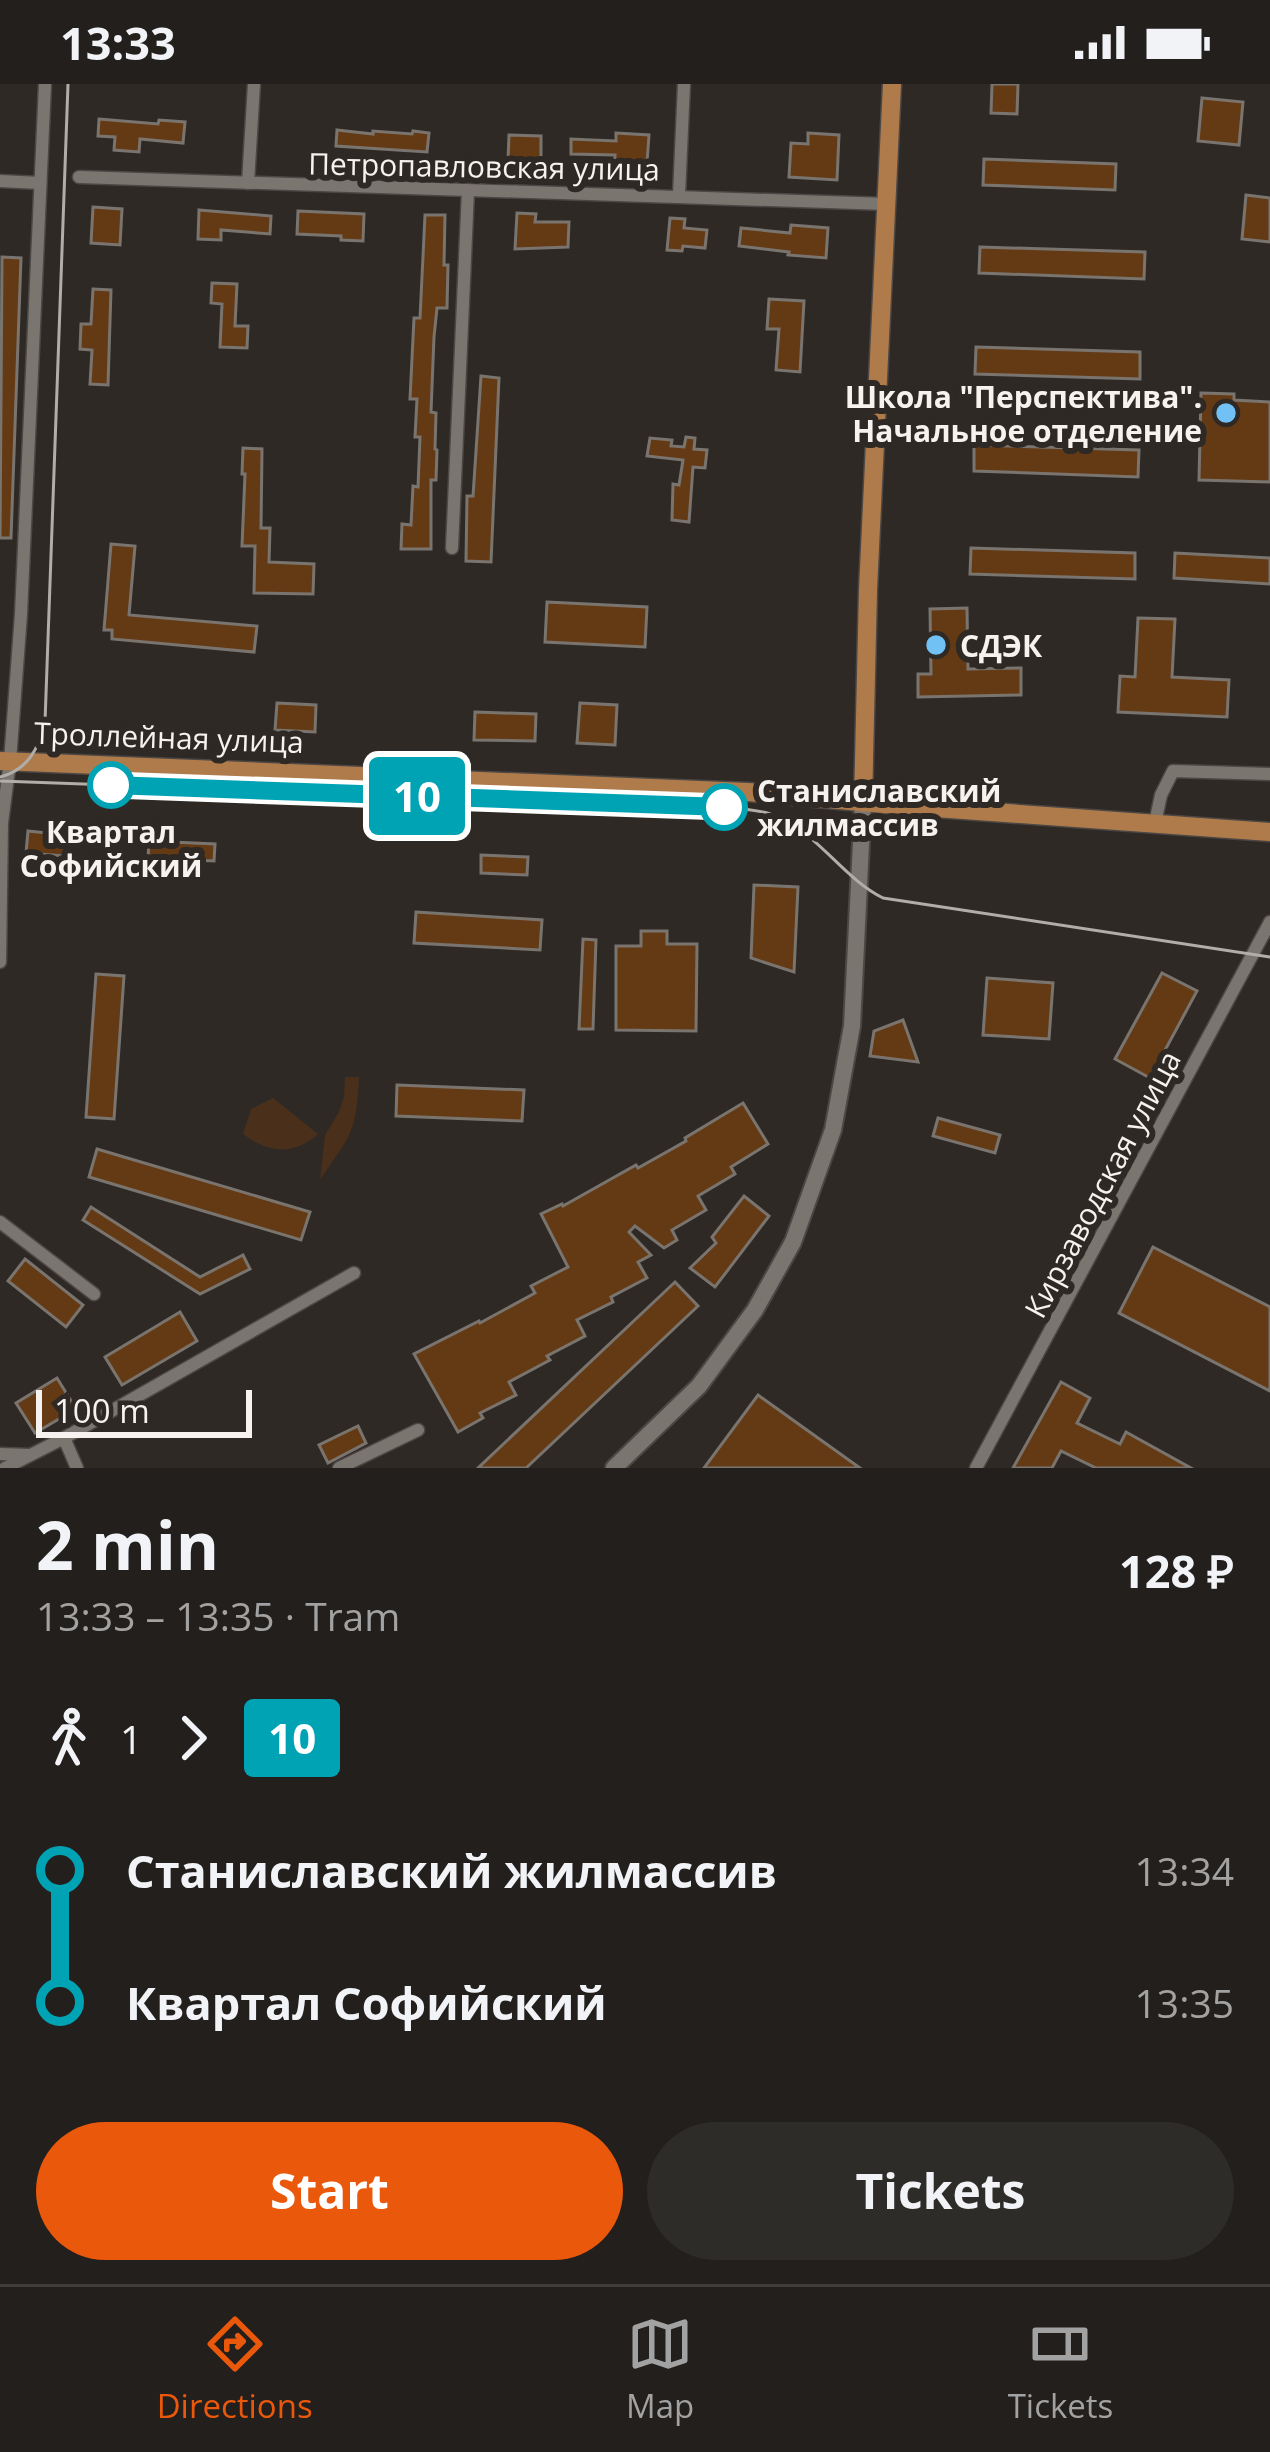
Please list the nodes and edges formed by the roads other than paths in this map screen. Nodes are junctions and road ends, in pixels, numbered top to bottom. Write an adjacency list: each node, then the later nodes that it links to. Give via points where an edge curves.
1 (45, 84): 8 (street)
2 (254, 84): 7 (street)
3 (684, 84): 10 (street)
4 (892, 84): 11 (main road)
5 (79, 177): 7 (street, Петропавловская улица)
6 (0, 181): 8 (street)
7 (248, 182): 9 (street, Петропавловская улица)
8 (40, 183): 13 (street, via 21,614)
9 (468, 191): 10 (street, Петропавловская улица); 12 (street)
10 (680, 195): 11 (street, Петропавловская улица)
11 (887, 204): 15 (main road)
12 (452, 548)
13 (5, 761): 15 (main road, Троллейная улица); 19 (street)
14 (1270, 774): 16 (street, via 1173,771)
15 (863, 802): 16 (main road, Троллейная улица); 30 (main road, via 852,1026 833,1130 793,1242 699,1386)
16 (1156, 823): 17 (main road, Троллейная улица)
17 (1270, 832)
18 (1270, 922): 31 (street, Кирзаводская улица)
19 (0, 962)
20 (0, 1222): 22 (street)
21 (354, 1273): 24 (street)
22 (94, 1294)
23 (418, 1430): 29 (street)
24 (64, 1438): 26 (street); 28 (street)
25 (0, 1454): 26 (street)
26 (32, 1455): 27 (street)
27 (5, 1468)
28 (77, 1468)
29 (339, 1468)
30 (614, 1468)
31 (976, 1468)

